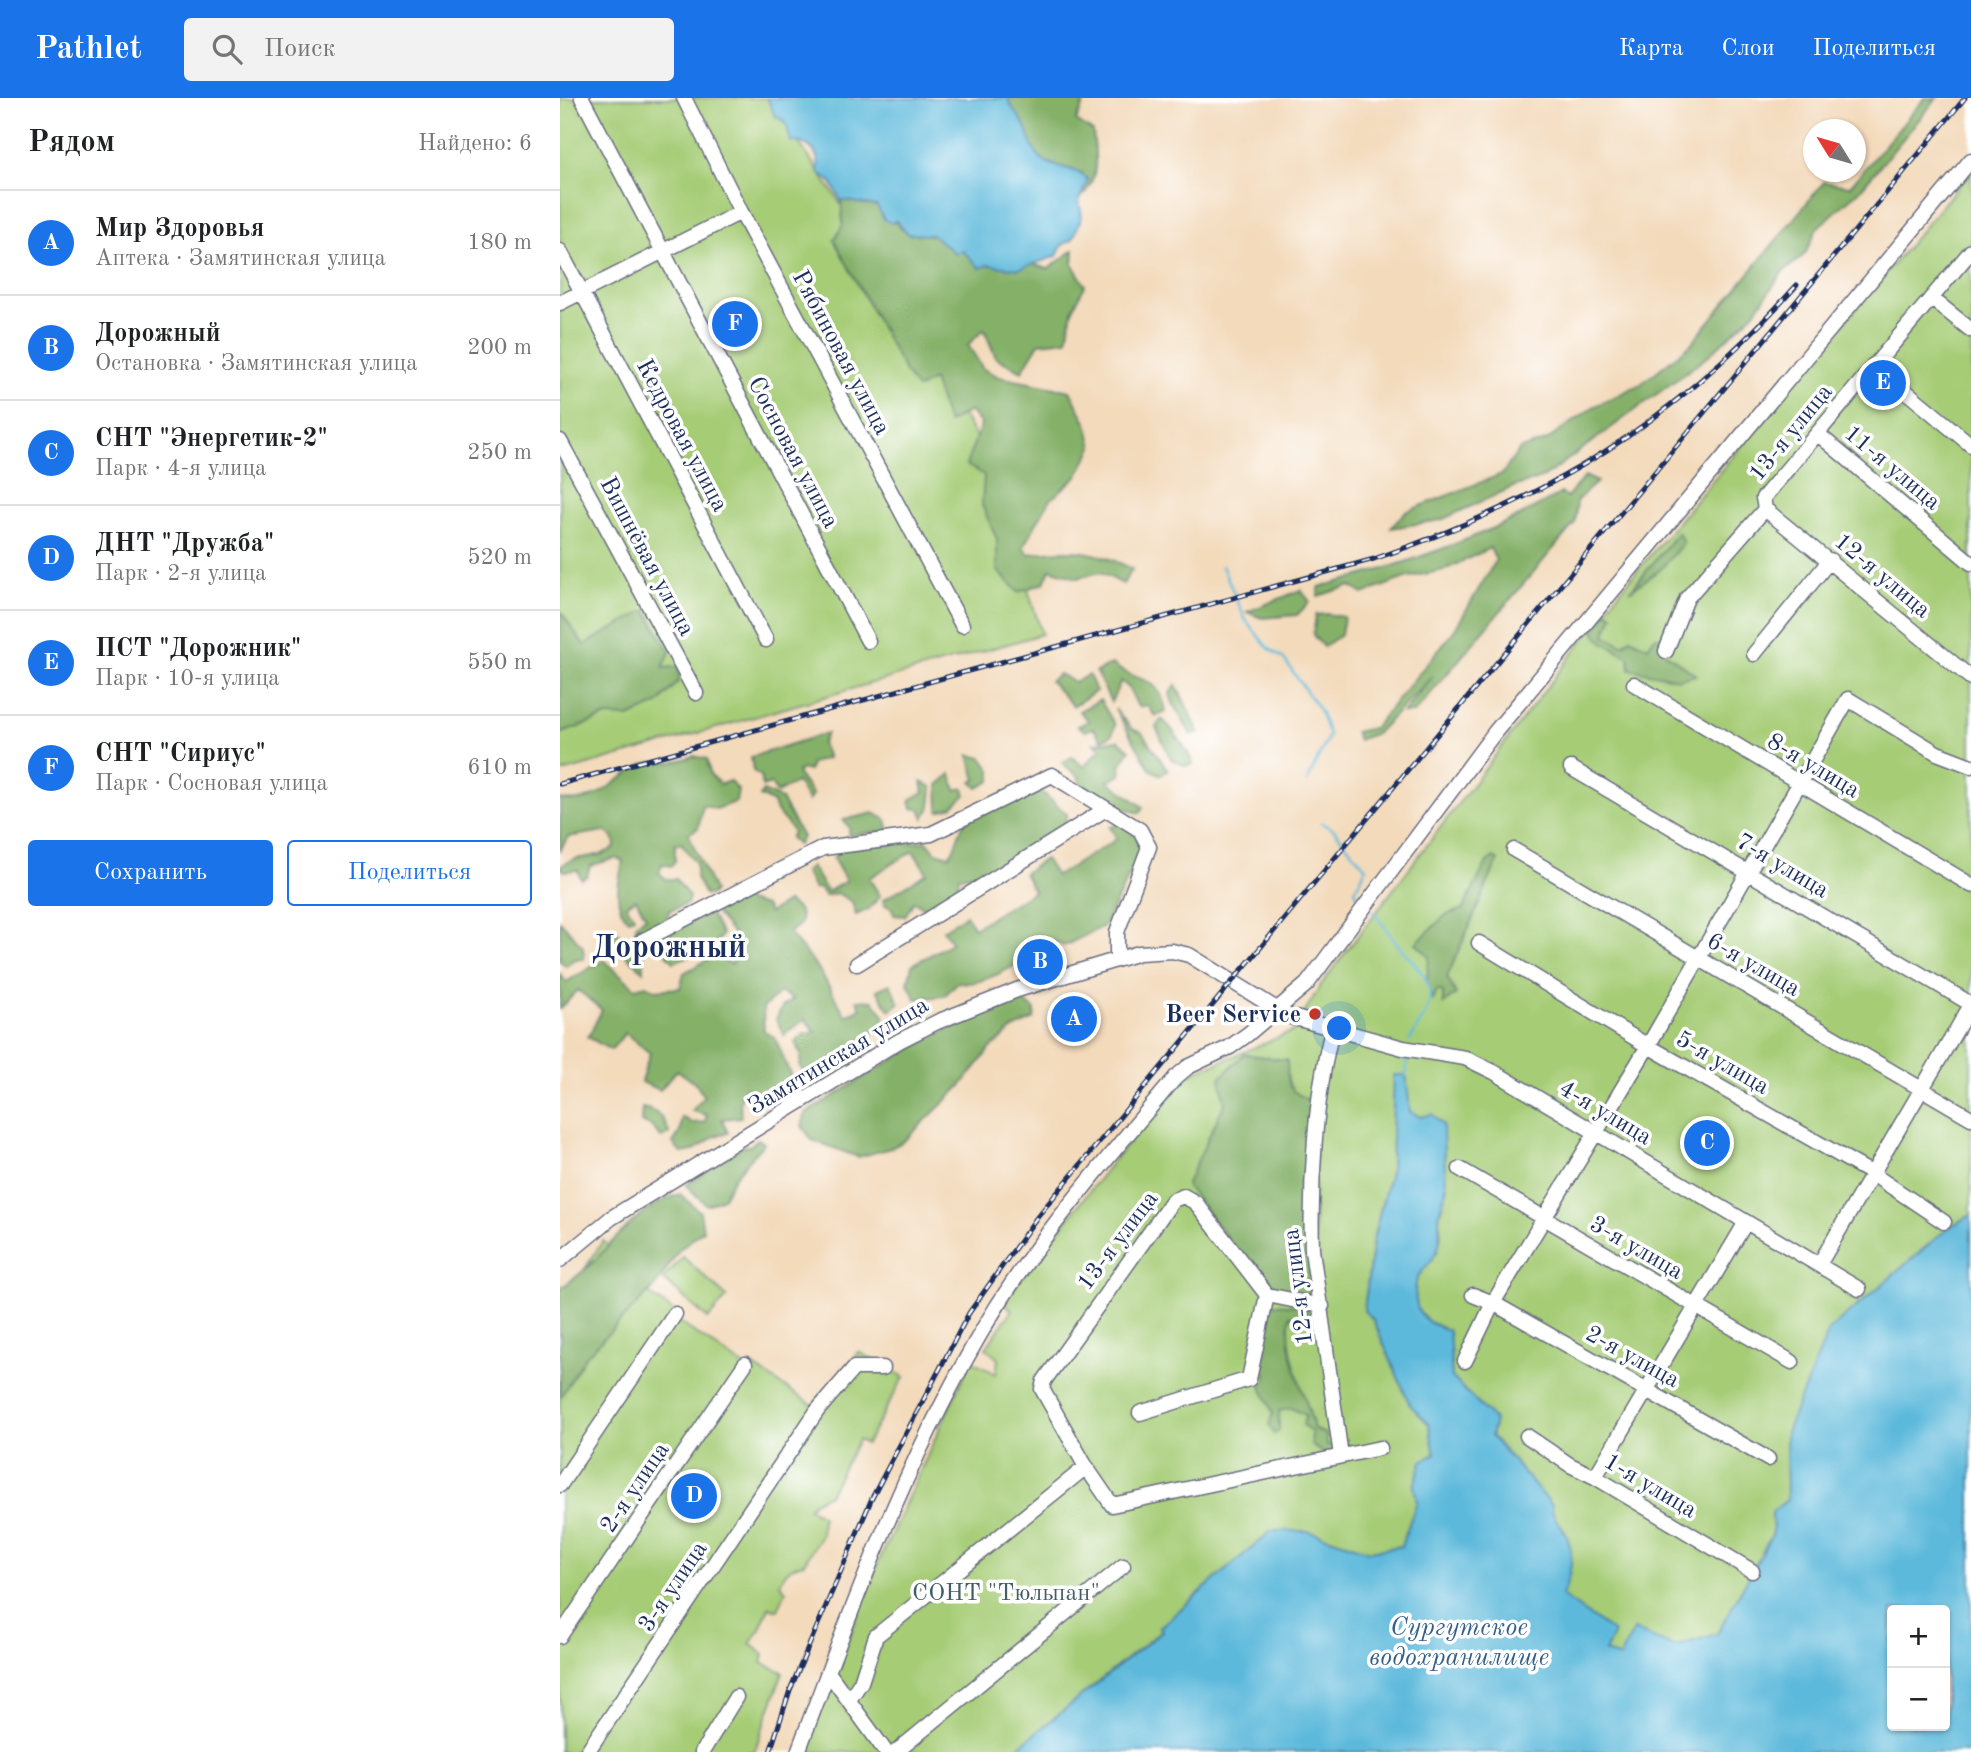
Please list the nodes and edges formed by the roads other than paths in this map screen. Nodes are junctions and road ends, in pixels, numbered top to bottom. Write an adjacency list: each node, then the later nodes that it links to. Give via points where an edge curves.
1 (582, 98): 7 (street, Сосновая улица)
2 (684, 98): 4 (street, Рябиновая улица)
3 (1971, 160): 40 (street, via 1573,635 1307,984)
4 (741, 212): 7 (street); 19 (street, Рябиновая улица)
5 (560, 251): 8 (street, Кедровая улица)
6 (1971, 251): 9 (street, 13-я улица)
7 (662, 252): 8 (street); 21 (street, Сосновая улица)
8 (581, 292): 10 (street); 20 (street, Кедровая улица)
9 (1931, 298): 11 (street); 12 (street, 13-я улица)
10 (560, 303)
11 (1971, 330)
12 (1874, 365): 13 (street, 13-я улица); 15 (street)
13 (1818, 433): 16 (street, 13-я улица, via 1763,498); 18 (street, 11-я улица)
14 (560, 442): 26 (street, Вишнёвая улица)
15 (1971, 445)
16 (1765, 509): 17 (street, 12-я улица); 22 (street, 13-я улица, via 1687,598)
17 (1830, 560): 23 (street); 24 (street, 12-я улица)
18 (1971, 563)
19 (962, 625)
20 (766, 640)
21 (868, 641)
22 (1666, 651)
23 (1754, 654)
24 (1971, 678)
25 (1634, 684): 29 (street, 8-я улица)
26 (696, 693)
27 (1971, 766): 29 (street, via 1937,753 1847,699)
28 (1571, 768): 32 (street, 7-я улица)
29 (1798, 783): 32 (street); 33 (street, 8-я улица)
30 (1106, 809): 34 (street, via 1052,775 931,834 823,848); 37 (street, via 1140,830 1149,847 1117,932); 38 (street)
31 (1514, 850): 36 (street, 6-я улица)
32 (1748, 870): 36 (street); 39 (street, 7-я улица)
33 (1971, 885)
34 (642, 941)
35 (1479, 943): 43 (street, 5-я улица)
36 (1698, 958): 43 (street); 44 (street, 6-я улица)
37 (1117, 959): 40 (street, Замятинская улица, via 1156,951 1189,955); 52 (street, Замятинская улица, via 974,1006 899,1041 611,1218)
38 (857, 964)
39 (1971, 1005): 44 (street)
40 (1276, 1011): 41 (street, Замятинская улица); 77 (street, via 1230,1047 1176,1077 1015,1279 975,1343 905,1481)
41 (1309, 1024): 42 (street, 4-я улица)
42 (1332, 1031): 46 (street, 4-я улица, via 1465,1058); 58 (street, 12-я улица, via 1323,1063 1311,1218)
43 (1648, 1046): 46 (street); 48 (street, 5-я улица)
44 (1922, 1087): 45 (street, 6-я улица); 48 (street)
45 (1971, 1118)
46 (1595, 1131): 49 (street); 50 (street, 4-я улица)
47 (1460, 1169): 49 (street, 3-я улица)
48 (1871, 1173): 51 (street, 5-я улица); 53 (street)
49 (1543, 1218): 57 (street); 59 (street, 3-я улица)
50 (1746, 1222): 53 (street, 4-я улица); 59 (street)
51 (1944, 1222)
52 (560, 1261)
53 (1820, 1263): 54 (street, 4-я улица)
54 (1859, 1289)
55 (1268, 1295): 58 (street); 66 (street, via 1249,1379); 71 (street, 13-я улица, via 1196,1203 1184,1196 1173,1200 1044,1381 1042,1389)
56 (1473, 1295): 57 (street, 2-я улица)
57 (1493, 1303): 61 (street); 65 (street, 2-я улица)
58 (1322, 1306): 69 (street, 12-я улица)
59 (1698, 1308): 62 (street, 3-я улица); 65 (street)
60 (675, 1314): 73 (street)
61 (1465, 1361)
62 (1792, 1362)
63 (745, 1364): 76 (street, 2-я улица)
64 (883, 1368): 80 (street, 3-я улица, via 854,1368 817,1411)
65 (1649, 1391): 70 (street, 2-я улица); 72 (street)
66 (1140, 1413)
67 (1527, 1436): 72 (street, 1-я улица)
68 (1380, 1448): 69 (street)
69 (1341, 1456): 71 (street, via 1112,1504)
70 (1768, 1459)
71 (1086, 1467): 79 (street, via 876,1636 861,1682)
72 (1595, 1477): 75 (street, 1-я улица)
73 (560, 1485)
74 (1123, 1566): 84 (street)
75 (1752, 1571)
76 (560, 1636)
77 (828, 1672): 79 (street); 82 (street)
78 (736, 1697): 81 (street)
79 (849, 1700): 83 (street)
80 (587, 1752)
81 (702, 1752)
82 (798, 1752)
83 (886, 1752)
84 (896, 1752)

